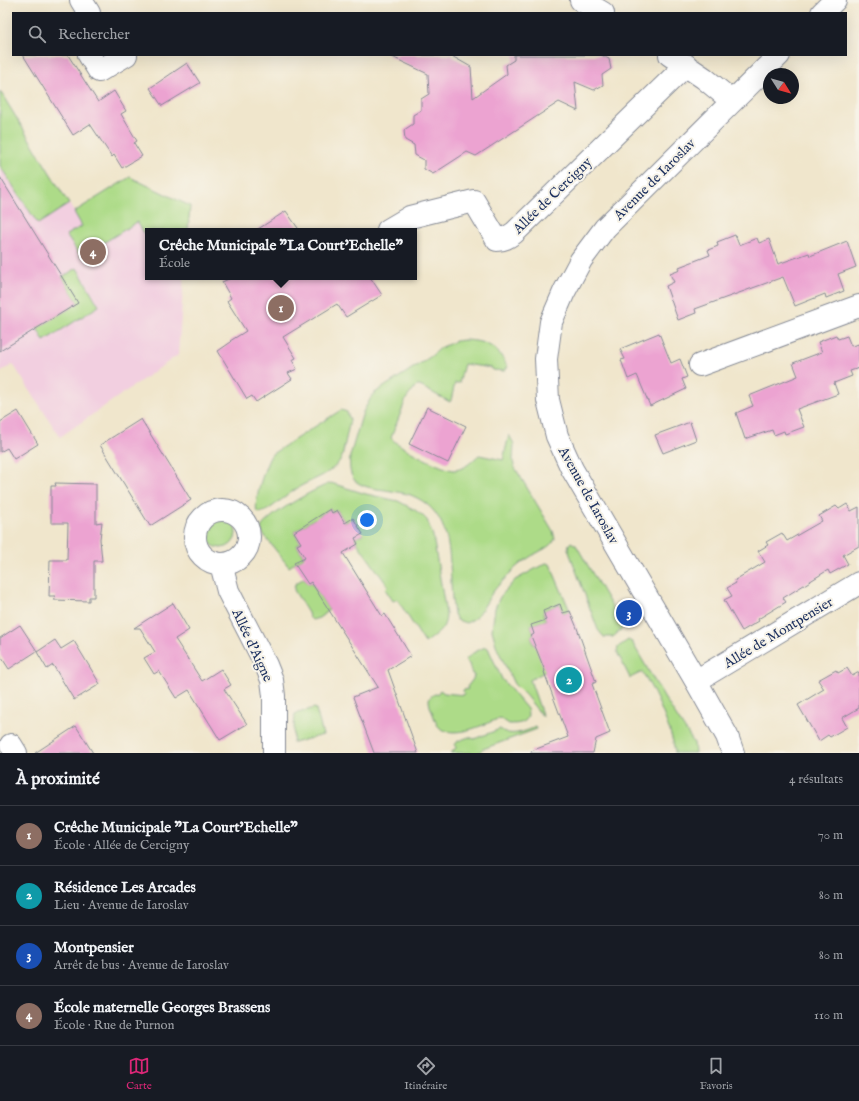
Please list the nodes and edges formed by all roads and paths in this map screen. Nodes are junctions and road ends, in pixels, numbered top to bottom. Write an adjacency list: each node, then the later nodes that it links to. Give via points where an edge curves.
1 (81, 0): 4 (street)
2 (581, 0): 5 (street)
3 (835, 0): 6 (street)
4 (88, 12)
5 (601, 12)
6 (823, 12)
7 (90, 56): 8 (street, via 99,71)
8 (124, 56)
9 (778, 56): 11 (street, Avenue de Iaroslav)
10 (678, 60): 11 (street); 12 (street, Allée de Cercigny, via 514,233 506,238 498,240 474,201 410,217)
11 (732, 101): 17 (street, Avenue de Iaroslav, via 605,228 581,260 552,322 546,359 548,400 557,436 572,469)
12 (391, 228)
13 (859, 306): 14 (street)
14 (700, 365)
15 (221, 564): 18 (street, Allée d'Aigne, via 228,591 272,680)
16 (859, 584): 17 (street, Allée de Montpensier)
17 (696, 681): 19 (street, Avenue de Iaroslav)
18 (274, 753)
19 (734, 753)

